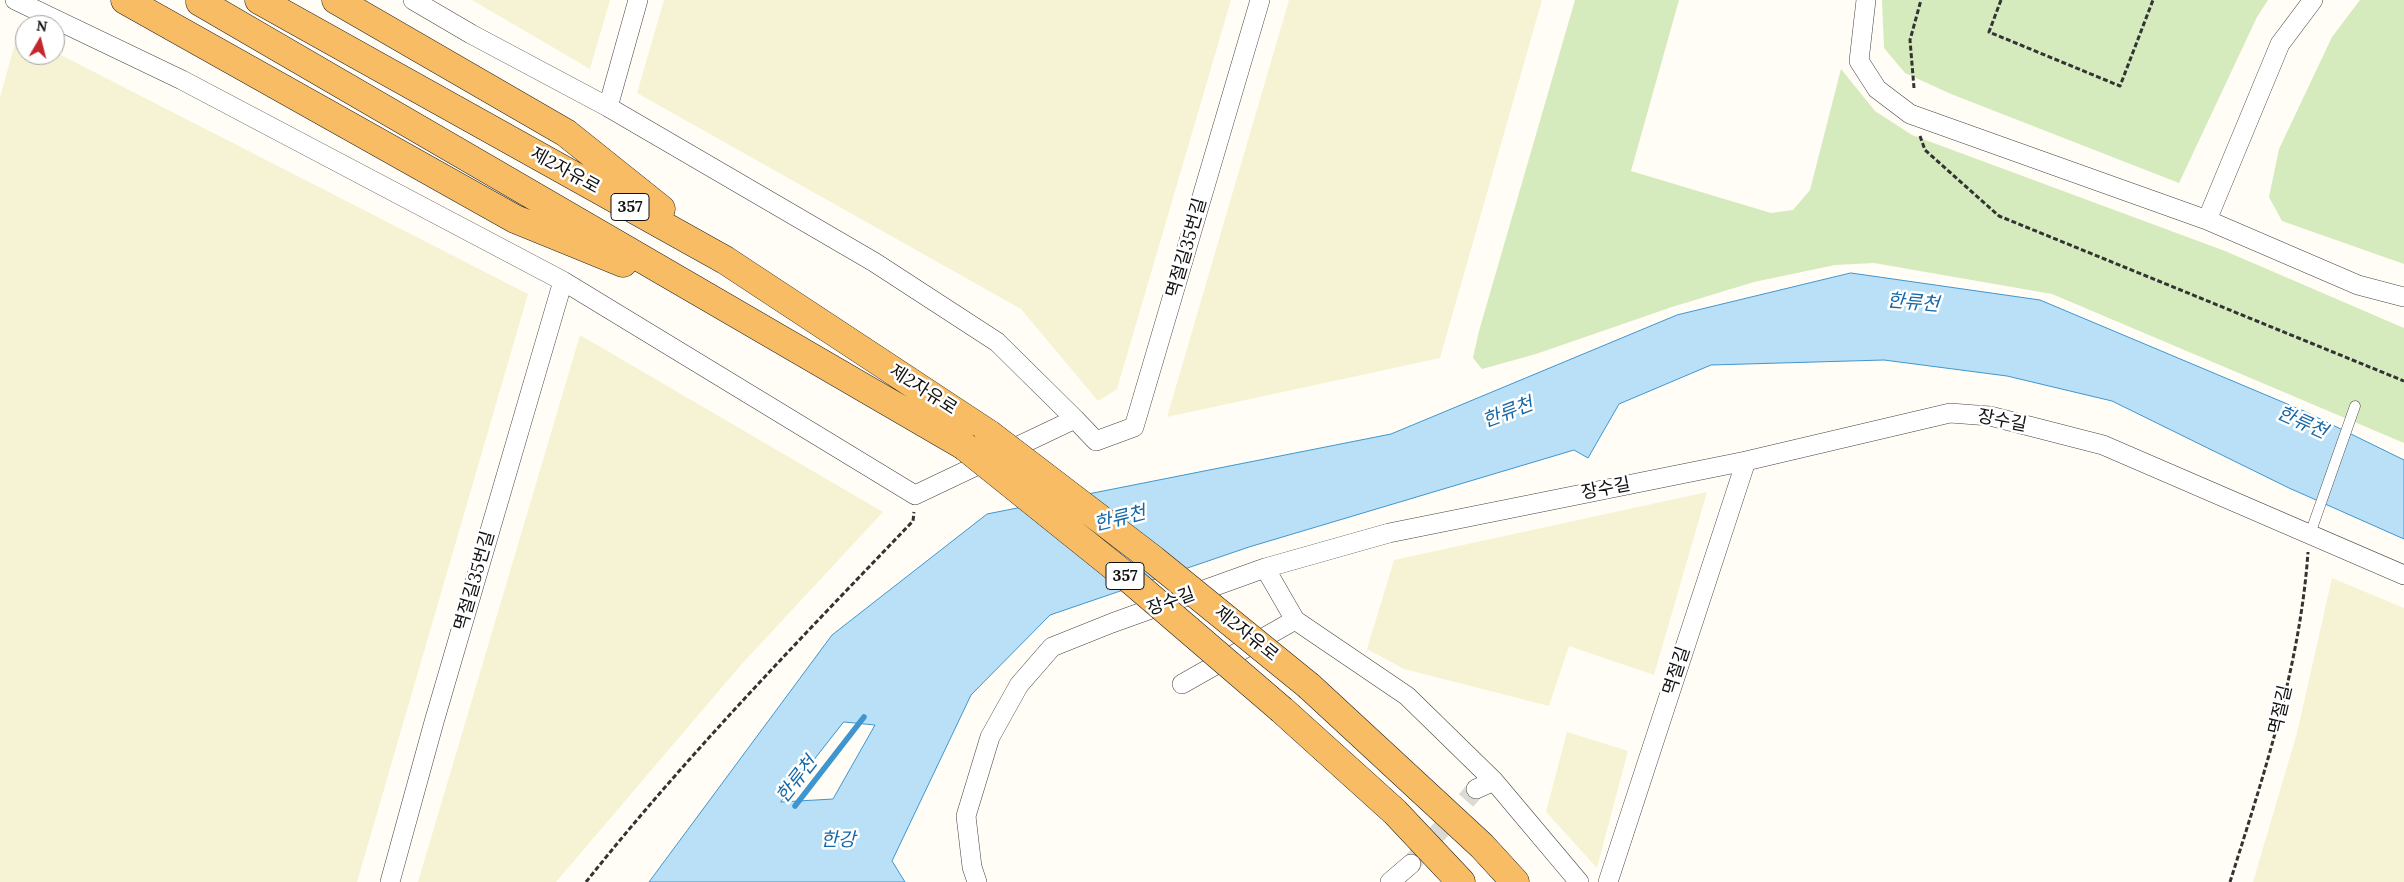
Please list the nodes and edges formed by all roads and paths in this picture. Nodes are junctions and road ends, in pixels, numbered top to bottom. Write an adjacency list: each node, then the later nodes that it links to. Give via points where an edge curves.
1 (15, 0): 19 (street, via 182,80)
2 (125, 0): 21 (highway, via 515,219)
3 (259, 0): 18 (highway, 제2자유로 / 357)
4 (336, 0): 18 (highway, via 566,134)
5 (413, 0): 15 (street)
6 (638, 0): 15 (street)
7 (1260, 0): 24 (street, 멱절길35번길, via 1134,427 1096,441)
8 (1866, 0): 17 (street, via 1859,61 1877,89 1910,114)
9 (1921, 0): 14 (path, via 1910,40)
10 (2001, 0): 11 (path, via 1989,32 2120,86)
11 (2154, 0)
12 (2313, 0): 17 (street, via 2280,44)
13 (200, 2): 21 (highway)
14 (1914, 88)
15 (608, 106): 24 (street, via 874,262 997,342)
16 (1919, 131): 22 (path, via 1924,150 1999,216)
17 (2207, 220): 20 (street, via 2358,285)
18 (725, 260): 40 (highway, 제2자유로 / 357, bridge, via 989,434 1154,560 1310,686 1482,846)
19 (563, 281): 26 (street); 35 (street, 멱절길35번길)
20 (2404, 297)
21 (714, 299): 39 (highway, 357, bridge, via 964,446 1126,577 1282,710 1394,812)
22 (2404, 381)
23 (2355, 406): 27 (lane)
24 (1075, 418): 26 (street)
25 (1746, 461): 27 (street, 장수길, via 1950,413 1990,416 2103,445); 28 (street, 장수길, via 1390,533); 42 (street, 멱절길)
26 (915, 495): 36 (path, via 913,521 754,688)
27 (2310, 534): 29 (street, 장수길); 43 (path, 멱절길, via 2306,594 2280,722)
28 (1265, 568): 30 (street); 37 (street, 장수길, via 1112,623 1052,648 1046,654 1018,685 990,737 966,816)
29 (2404, 575)
30 (1294, 620): 31 (street); 32 (street, via 1407,696)
31 (1182, 684)
32 (1494, 781): 33 (street); 41 (street)
33 (1476, 789)
34 (1411, 864): 38 (street)
35 (390, 882)
36 (586, 882)
37 (977, 882)
38 (1390, 882)
39 (1461, 882)
40 (1514, 882)
41 (1578, 882)
42 (1608, 882)
43 (2230, 882)

